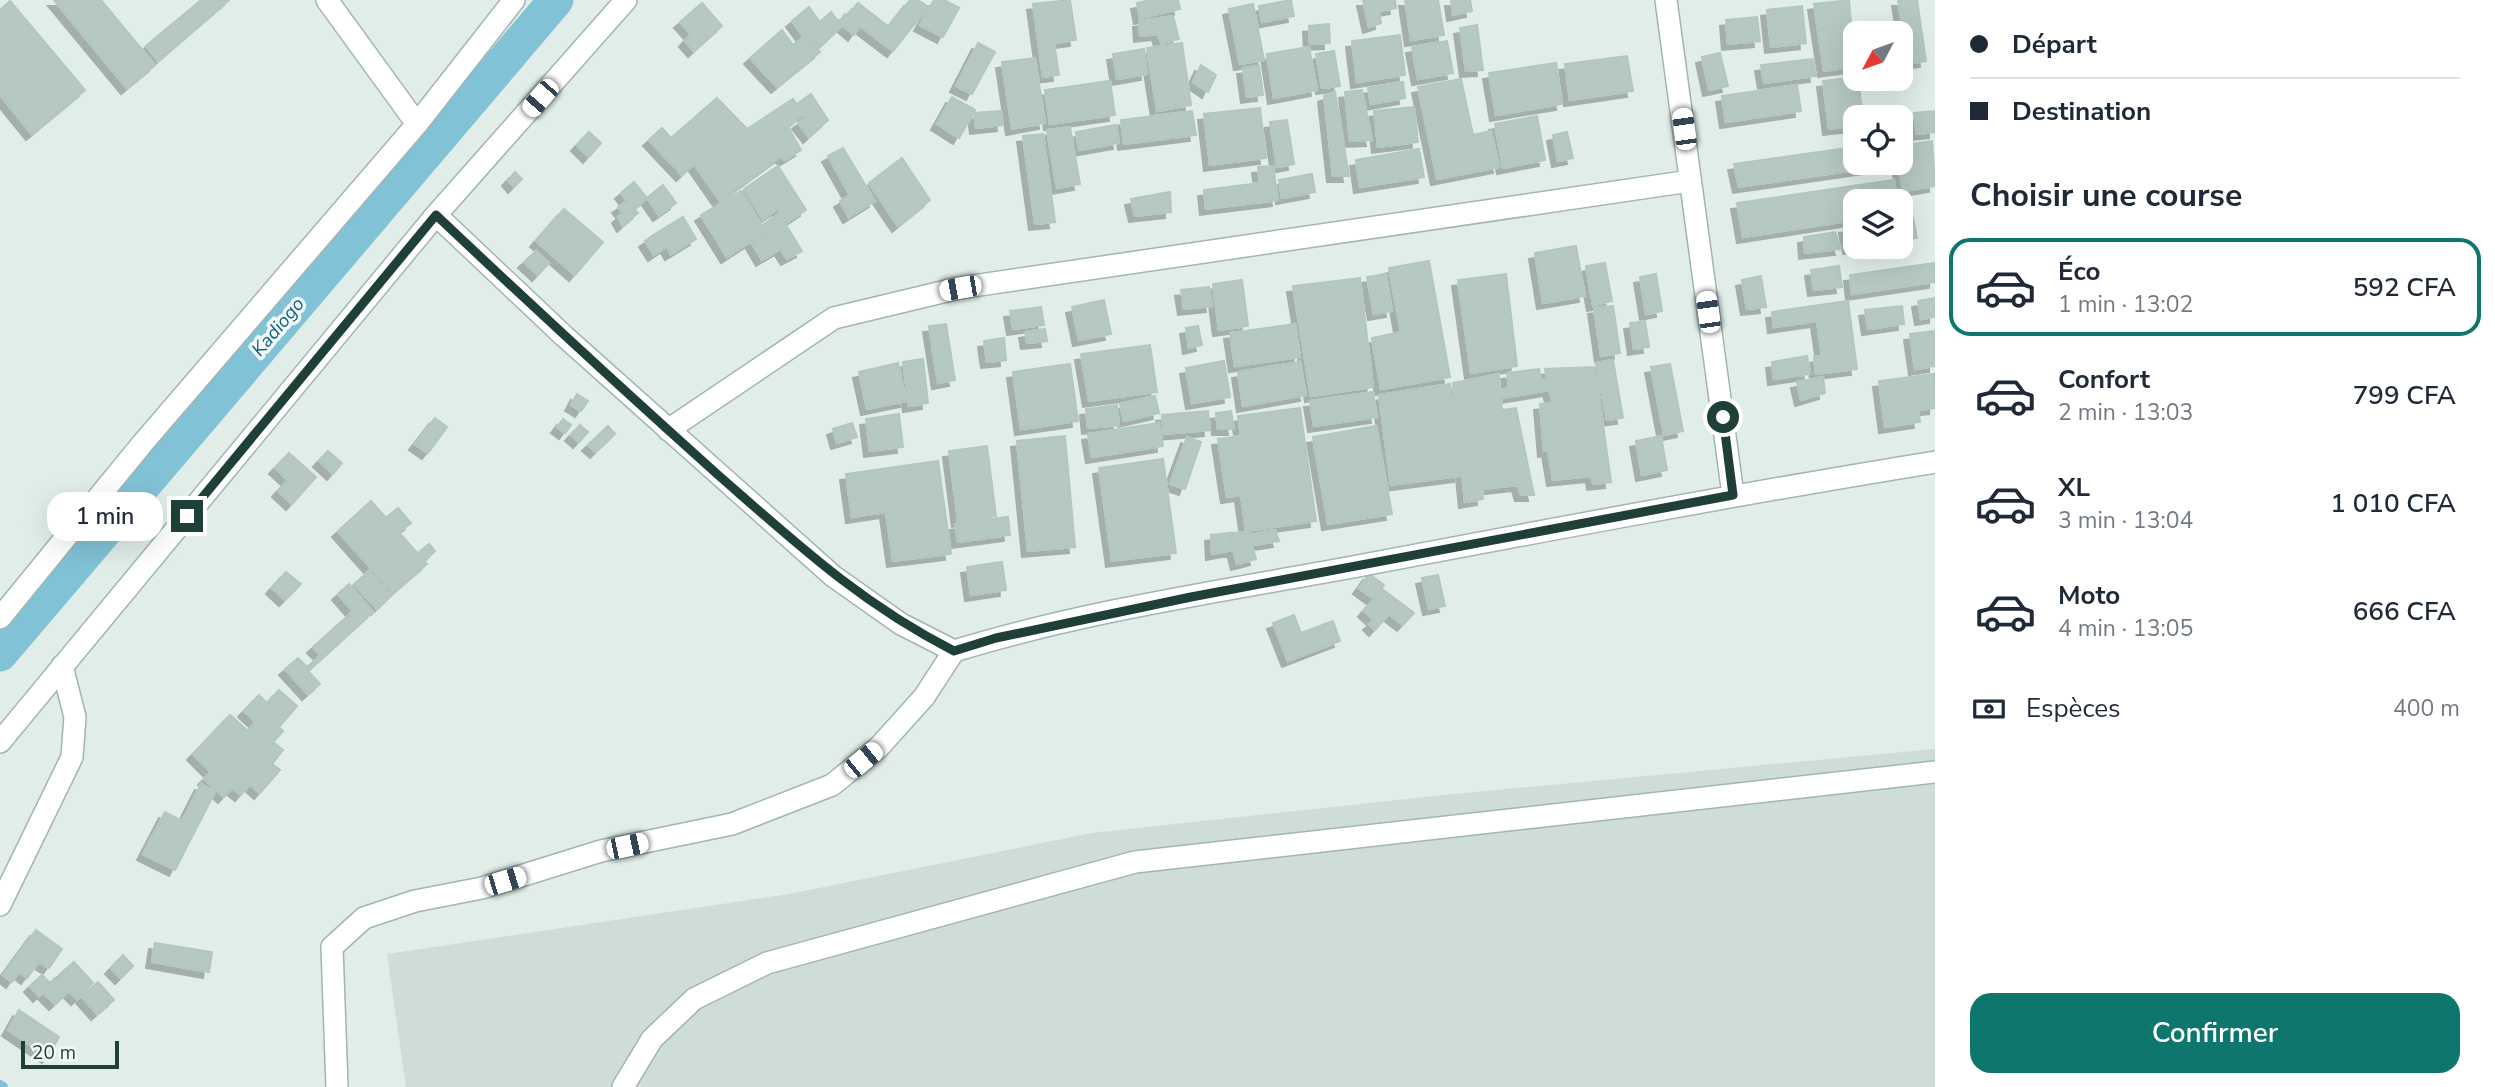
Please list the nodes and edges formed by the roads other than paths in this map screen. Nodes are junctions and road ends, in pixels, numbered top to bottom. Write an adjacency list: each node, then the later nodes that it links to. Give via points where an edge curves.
1 (327, 0): 5 (street)
2 (514, 0): 5 (street)
3 (626, 0): 7 (street)
4 (1666, 0): 6 (street)
5 (417, 124): 11 (street, via 142,444)
6 (1690, 181): 8 (street, via 903,299 834,318); 10 (street)
7 (436, 215): 8 (street); 13 (street)
8 (668, 430): 12 (street, via 833,576 901,624)
9 (1935, 462): 10 (street)
10 (1733, 495): 12 (street, via 1191,597)
11 (0, 618)
12 (954, 651): 17 (street, via 924,697 888,737 832,785 732,824 601,851 364,918 332,947)
13 (62, 666): 14 (street); 16 (street, via 75,717 72,757)
14 (0, 742)
15 (1935, 772): 18 (street, via 1135,862 767,963 694,999 652,1039)
16 (0, 905)
17 (337, 1087)
18 (624, 1087)

